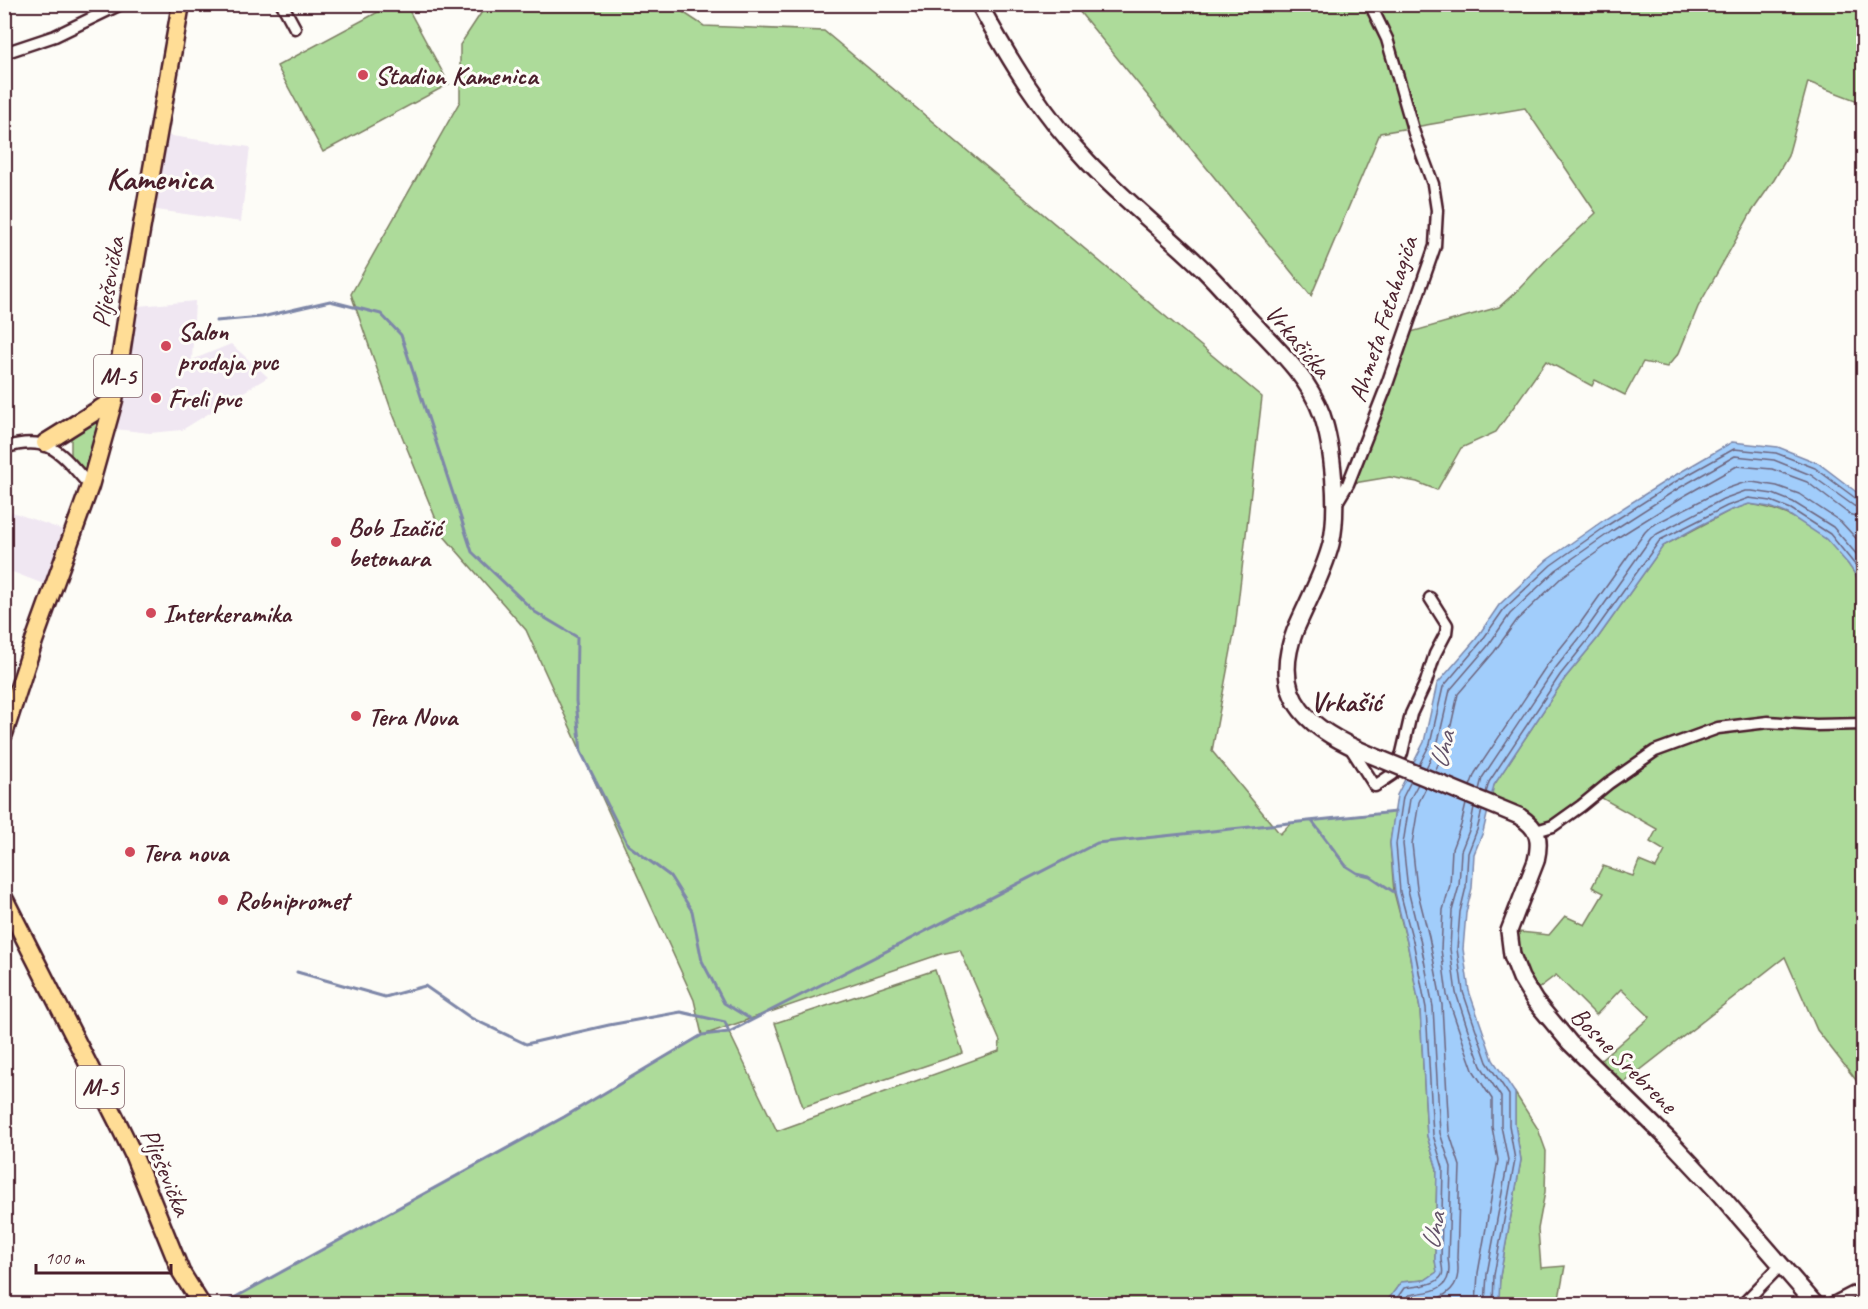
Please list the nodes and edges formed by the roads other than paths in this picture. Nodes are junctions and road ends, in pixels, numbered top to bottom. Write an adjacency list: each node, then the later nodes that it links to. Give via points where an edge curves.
1 (120, 4): 7 (street, via 55,36)
2 (181, 4): 8 (main road, Plješevička / M-5)
3 (282, 4): 6 (street)
4 (979, 4): 12 (street, Vrkašićka, via 1033,97 1069,142 1205,271 1286,358 1313,394 1327,431)
5 (1370, 4): 12 (street, Ahmeta Fetahagića, via 1388,39 1414,133 1434,184 1435,246 1374,418 1348,484)
6 (295, 28)
7 (4, 53)
8 (114, 400): 9 (main road); 11 (main road, Plješevička / M-5)
9 (45, 443): 10 (street); 11 (street, via 58,451)
10 (4, 448)
11 (90, 486): 15 (main road, Plješevička / M-5)
12 (1334, 507): 16 (street, Vrkašićka, via 1331,544 1294,634 1287,676 1291,695 1302,714)
13 (1430, 598): 16 (street, via 1447,625 1446,633 1411,714 1393,774 1375,786)
14 (1863, 724): 17 (street, via 1768,722 1718,728 1655,751 1552,826)
15 (4, 734)
16 (1350, 747): 17 (street, Vrkašićka, bridge, via 1519,816)
17 (1536, 831): 19 (street, Bosne Srebrene, via 1536,861 1509,931 1512,956 1521,978 1570,1043 1670,1141)
18 (4, 898): 21 (main road, Plješevička / M-5, via 133,1154 181,1272)
19 (1781, 1265): 22 (street); 23 (street, Bosne Srebrene)
20 (1863, 1287): 24 (street)
21 (201, 1305)
22 (1743, 1305)
23 (1815, 1305)
24 (1831, 1305)

